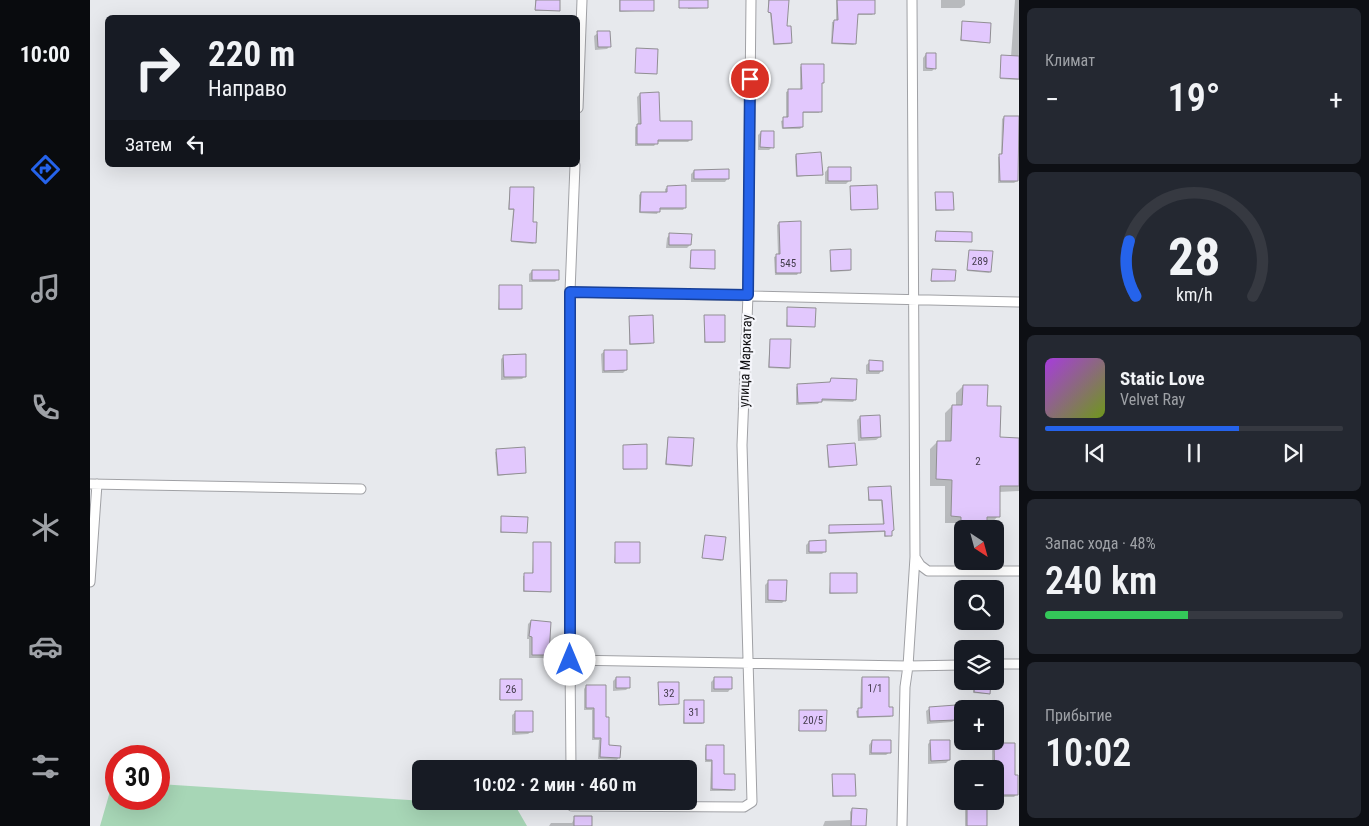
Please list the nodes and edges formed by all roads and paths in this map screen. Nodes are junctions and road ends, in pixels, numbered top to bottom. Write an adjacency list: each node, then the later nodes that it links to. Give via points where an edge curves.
1 (582, 0): 4 (street)
2 (751, 0): 7 (street, улица Маркатау)
3 (912, 0): 8 (street)
4 (580, 54)
5 (575, 167): 6 (street)
6 (570, 292): 7 (street); 15 (street)
7 (748, 295): 8 (street); 16 (street, улица Маркатау, via 742,446)
8 (913, 298): 9 (street); 12 (street)
9 (1019, 302)
10 (94, 484): 11 (street); 14 (street)
11 (361, 489)
12 (915, 557): 13 (street, via 928,572); 20 (street)
13 (1019, 571)
14 (90, 582)
15 (570, 660): 16 (street); 21 (street)
16 (748, 663): 20 (street); 22 (street, улица Маркатау, via 752,802 744,808)
17 (1004, 664): 18 (street)
18 (1019, 664)
19 (954, 665): 20 (street)
20 (908, 666): 23 (street)
21 (571, 760)
22 (697, 807)
23 (902, 826)

